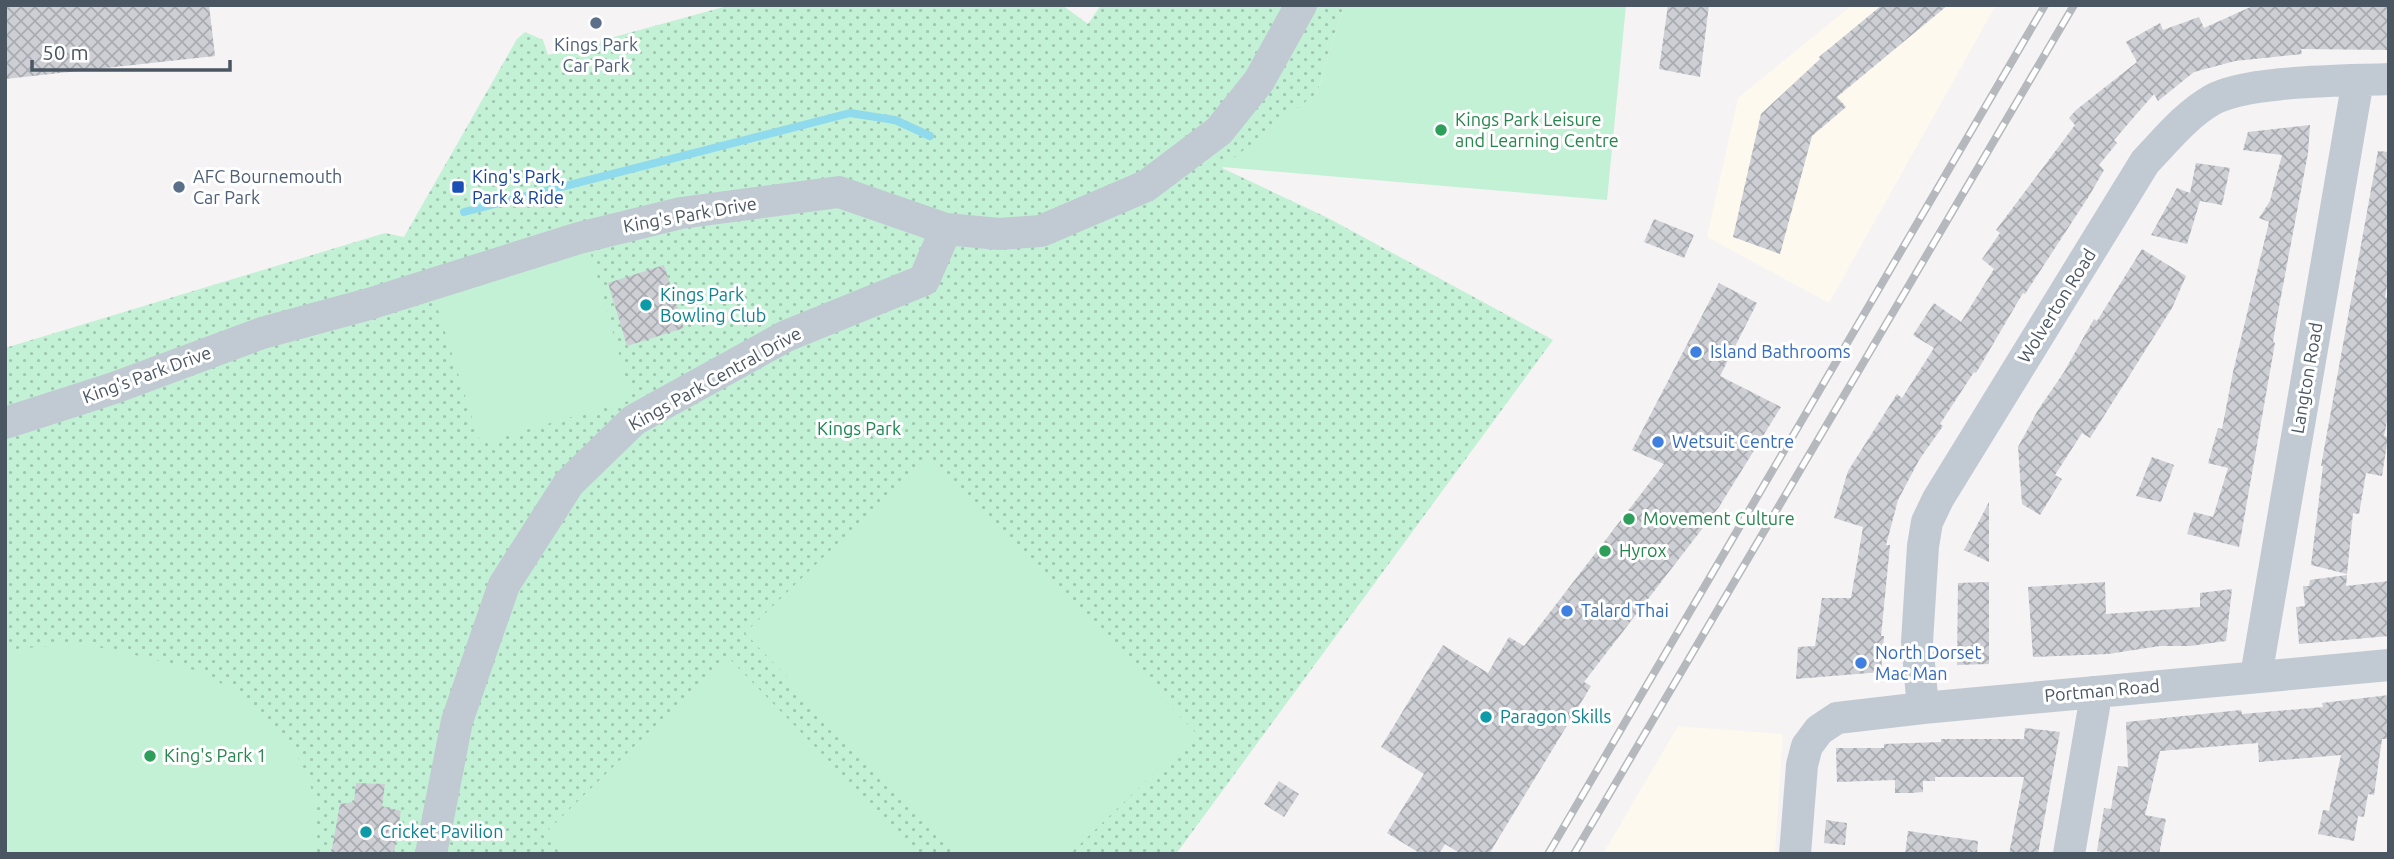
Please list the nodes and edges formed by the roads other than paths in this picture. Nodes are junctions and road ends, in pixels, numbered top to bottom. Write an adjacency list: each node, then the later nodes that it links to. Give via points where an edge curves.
1 (1301, 5): 4 (street, King's Park Drive, via 1259,81 1219,131 1146,186 1041,231 999,234)
2 (2389, 79): 3 (street, Wolverton Road)
3 (2358, 80): 7 (street, Langton Road); 9 (street, Wolverton Road, via 2257,87 2214,99 2179,126 2145,162 1927,523 1917,642)
4 (946, 229): 5 (street, King's Park Drive, via 839,192 681,213 579,238 262,333); 10 (street, Kings Park Central Drive, via 924,280 786,336 634,420 569,483 504,585 457,721)
5 (5, 423)
6 (2389, 665): 7 (street, Portman Road)
7 (2256, 676): 8 (street, Portman Road)
8 (2092, 692): 9 (street, Portman Road); 12 (street, via 2094,707)
9 (1923, 708): 11 (street, Portman Road, via 1837,718 1819,730 1807,746 1802,765)
10 (431, 854)
11 (1794, 854)
12 (2069, 854)

